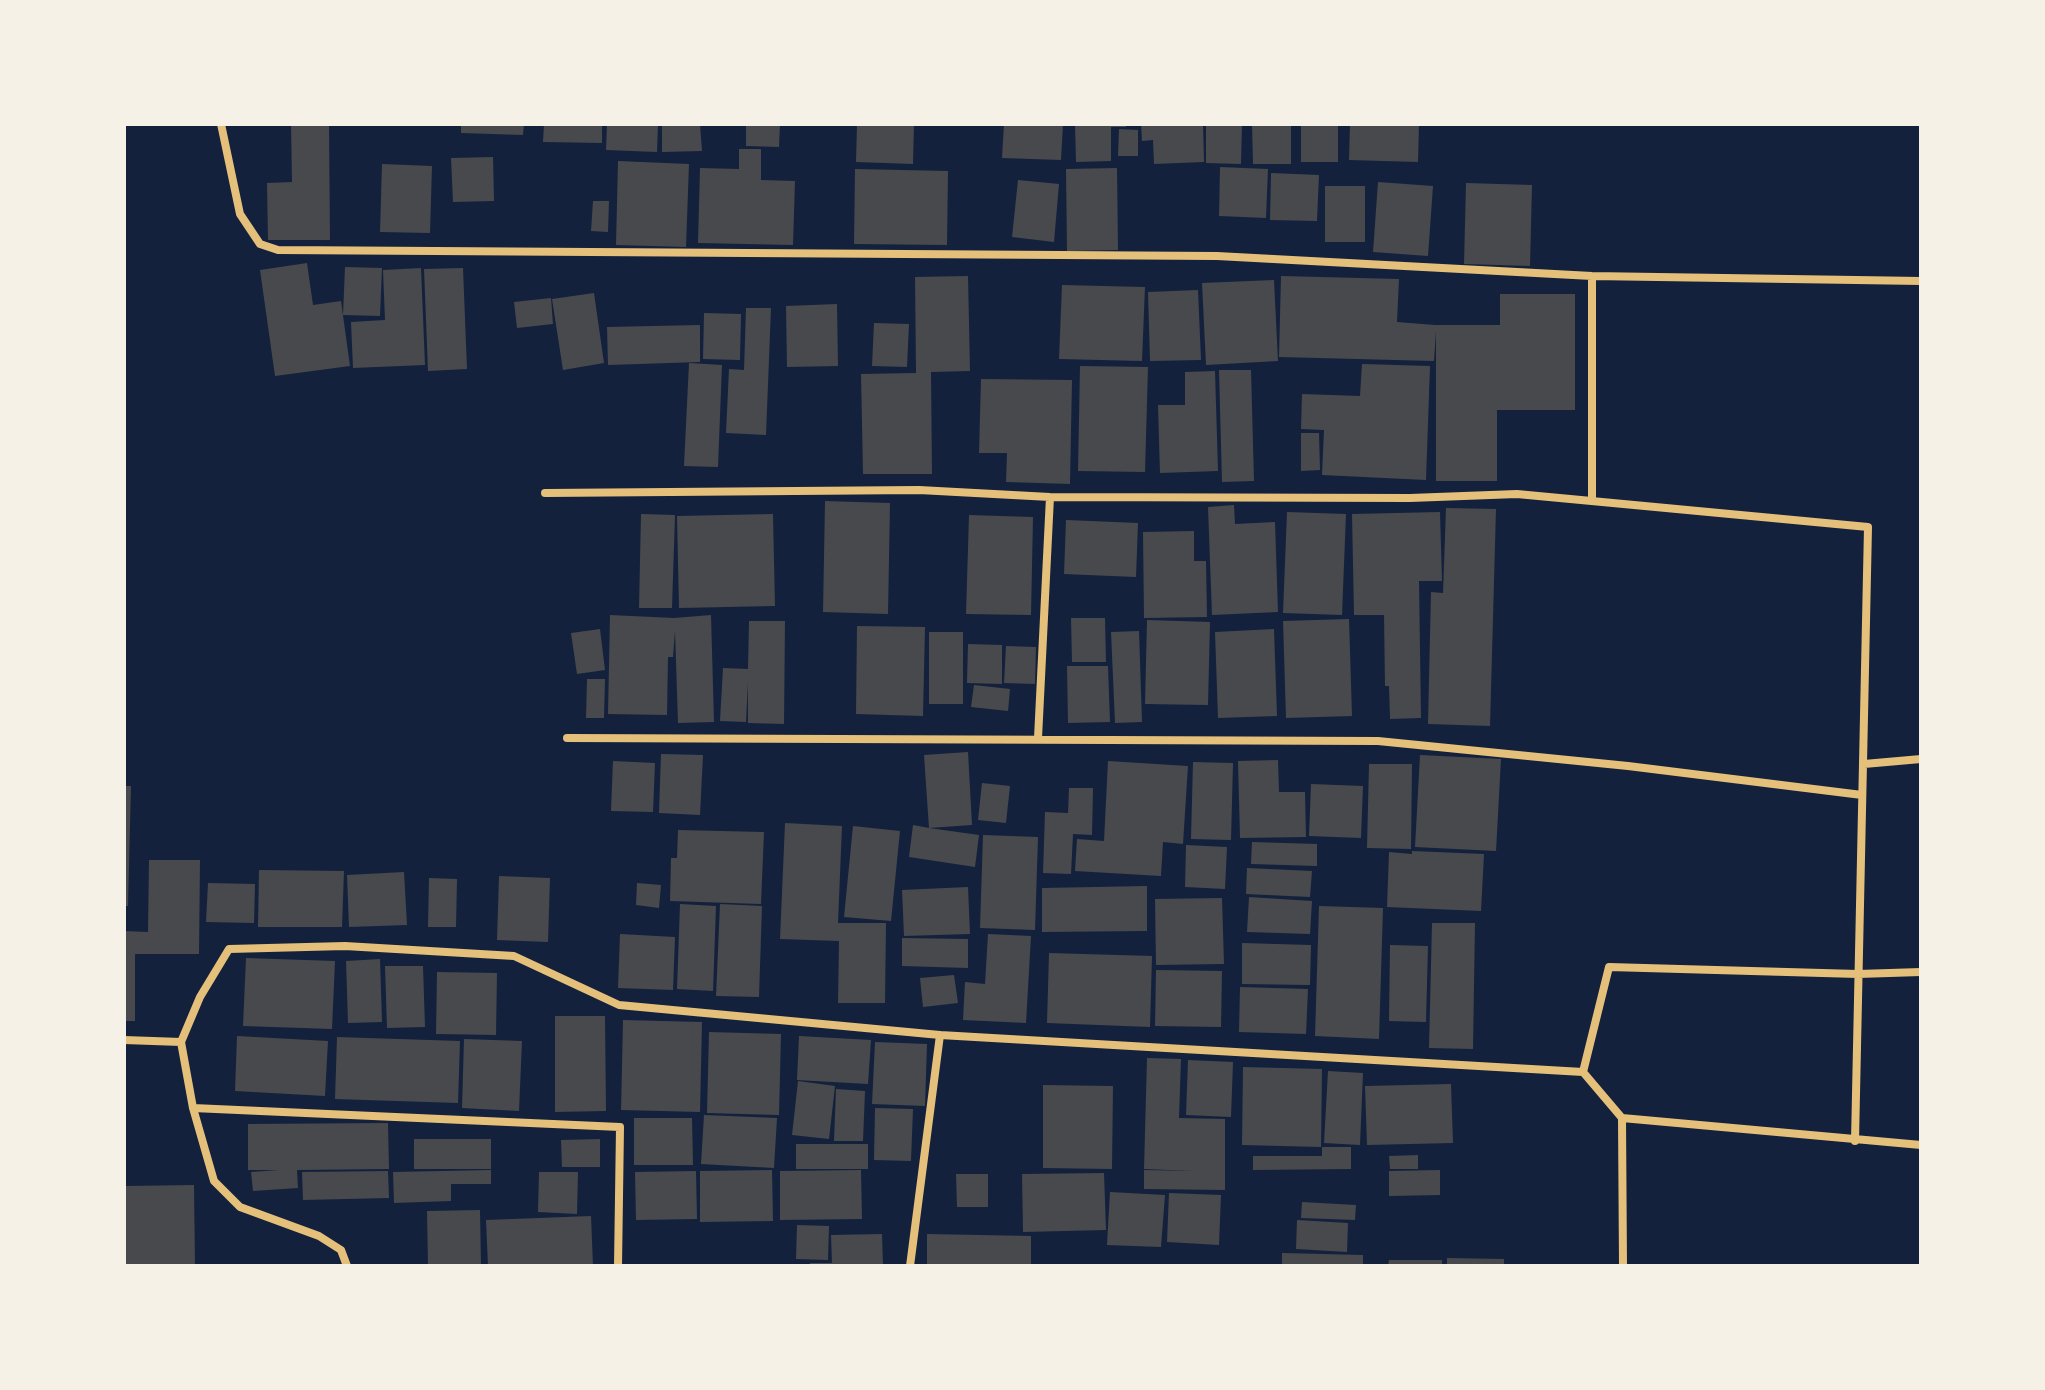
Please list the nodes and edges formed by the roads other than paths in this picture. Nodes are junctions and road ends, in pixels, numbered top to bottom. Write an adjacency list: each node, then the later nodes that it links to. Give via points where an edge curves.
1 (221, 124): 2 (street, via 240,214 260,244 278,250 1217,256)
2 (1592, 276): 3 (street); 6 (street)
3 (1921, 281)
4 (545, 493): 5 (street, via 919,490)
5 (1050, 497): 6 (street, via 1517,494); 8 (street)
6 (1592, 501): 10 (street, via 1868,527)
7 (567, 738): 8 (street)
8 (1038, 738): 11 (street, via 1378,741)
9 (1921, 759): 10 (street)
10 (1864, 764): 11 (street)
11 (1862, 795): 13 (street)
12 (1921, 972): 13 (street)
13 (1858, 974): 17 (street, via 1609,967); 20 (street)
14 (940, 1035): 16 (street, via 619,1005 514,956 345,946 229,949); 17 (street); 24 (street)
15 (124, 1040): 16 (street)
16 (181, 1042): 18 (street)
17 (1583, 1072): 19 (street)
18 (193, 1108): 22 (street, via 214,1181 240,1207 319,1236 341,1250); 23 (street, via 620,1127)
19 (1622, 1118): 20 (street); 25 (street)
20 (1855, 1141): 21 (street)
21 (1921, 1145)
22 (347, 1266)
23 (618, 1266)
24 (910, 1266)
25 (1623, 1266)

